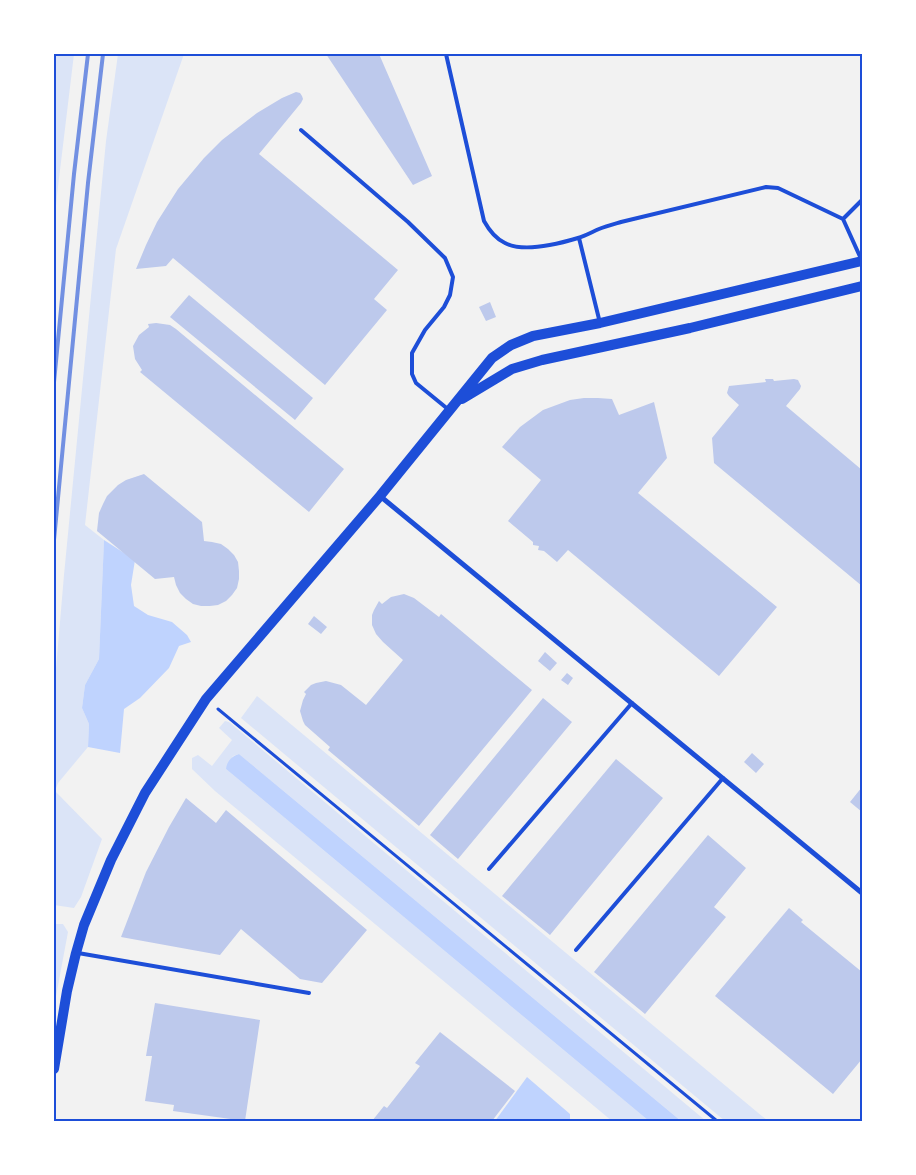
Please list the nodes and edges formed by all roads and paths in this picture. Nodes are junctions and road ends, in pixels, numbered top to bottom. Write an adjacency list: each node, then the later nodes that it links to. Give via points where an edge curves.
1 (446, 54): 5 (lane, via 488,228 503,242 519,248)
2 (301, 130): 9 (lane, via 445,258 453,276 450,295 412,352 412,374 416,383)
3 (862, 200): 4 (lane)
4 (843, 219): 5 (lane, via 778,188 766,187 621,222); 6 (lane)
5 (579, 238): 8 (lane)
6 (862, 262): 8 (main road)
7 (862, 286): 9 (main road, via 542,360 512,369)
8 (600, 323): 9 (main road, via 533,336 511,345 492,358)
9 (452, 406): 10 (main road)
10 (380, 496): 11 (main road); 12 (street)
11 (206, 698): 17 (main road, via 145,793 111,860); 20 (path)
12 (632, 702): 13 (street); 14 (lane)
13 (723, 778): 15 (street); 16 (lane)
14 (489, 870)
15 (862, 893)
16 (576, 950)
17 (76, 953): 18 (lane); 19 (main road)
18 (309, 993)
19 (54, 1069)
20 (716, 1121)

